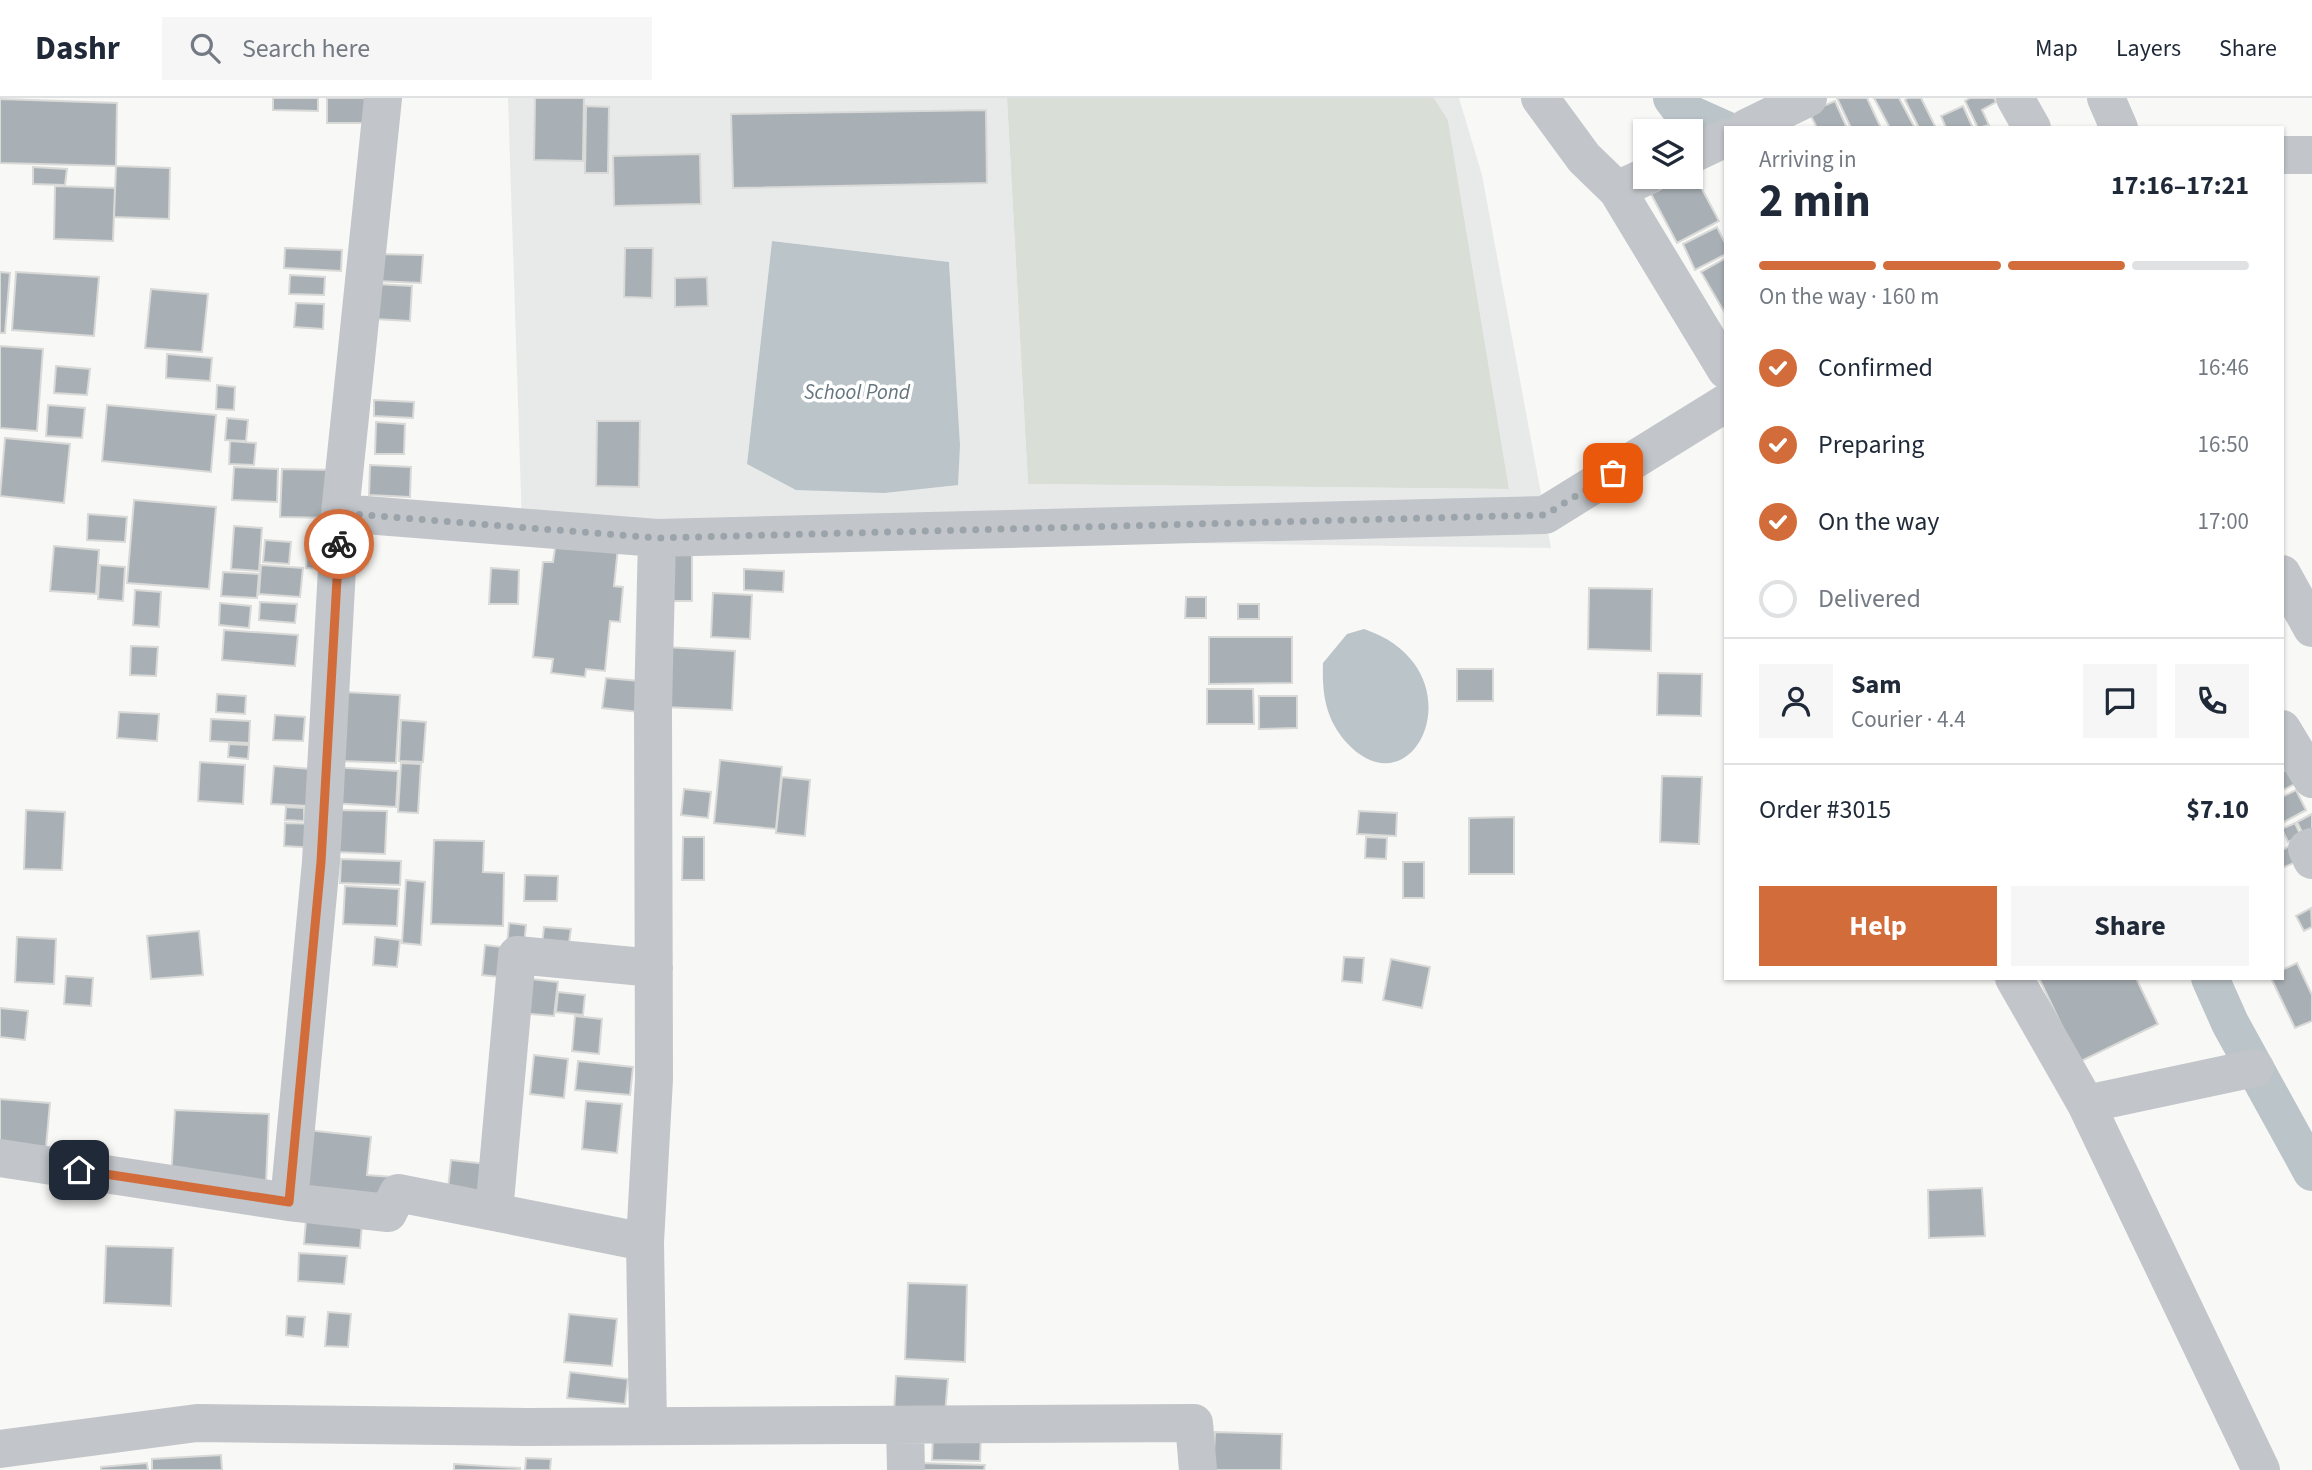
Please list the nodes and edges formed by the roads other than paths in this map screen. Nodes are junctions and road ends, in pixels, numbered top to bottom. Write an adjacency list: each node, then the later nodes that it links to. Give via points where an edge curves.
1 (383, 98): 16 (street)
2 (1540, 98): 13 (street, via 1584,158)
3 (1808, 98): 6 (street)
4 (2015, 98): 7 (street)
5 (2106, 98): 8 (street)
6 (1750, 126)
7 (2031, 126)
8 (2118, 126)
9 (1724, 139): 10 (street)
10 (1703, 149)
11 (2284, 155): 12 (street)
12 (2312, 155)
13 (1631, 183): 14 (street)
14 (1724, 366)
15 (1724, 404): 17 (street, via 1545,515)
16 (340, 513): 17 (street); 29 (street, via 321,862)
17 (657, 538): 24 (street)
18 (2284, 578): 19 (street)
19 (2312, 628)
20 (2284, 732): 21 (street)
21 (2312, 779)
22 (2312, 847): 23 (street, via 2306,849)
23 (2312, 860)
24 (653, 968): 30 (street, via 517,954); 31 (street, via 654,1079)
25 (2015, 980): 27 (street)
26 (2255, 1068): 27 (street)
27 (2086, 1104): 37 (street)
28 (0, 1158): 29 (street)
29 (289, 1202): 30 (street, via 388,1213 398,1193)
30 (494, 1212): 31 (street)
31 (645, 1242): 32 (street)
32 (648, 1425): 33 (street); 34 (street, via 197,1423)
33 (905, 1426): 35 (street); 36 (street, via 1194,1423)
34 (0, 1449)
35 (906, 1470)
36 (1198, 1470)
37 (2261, 1470)

